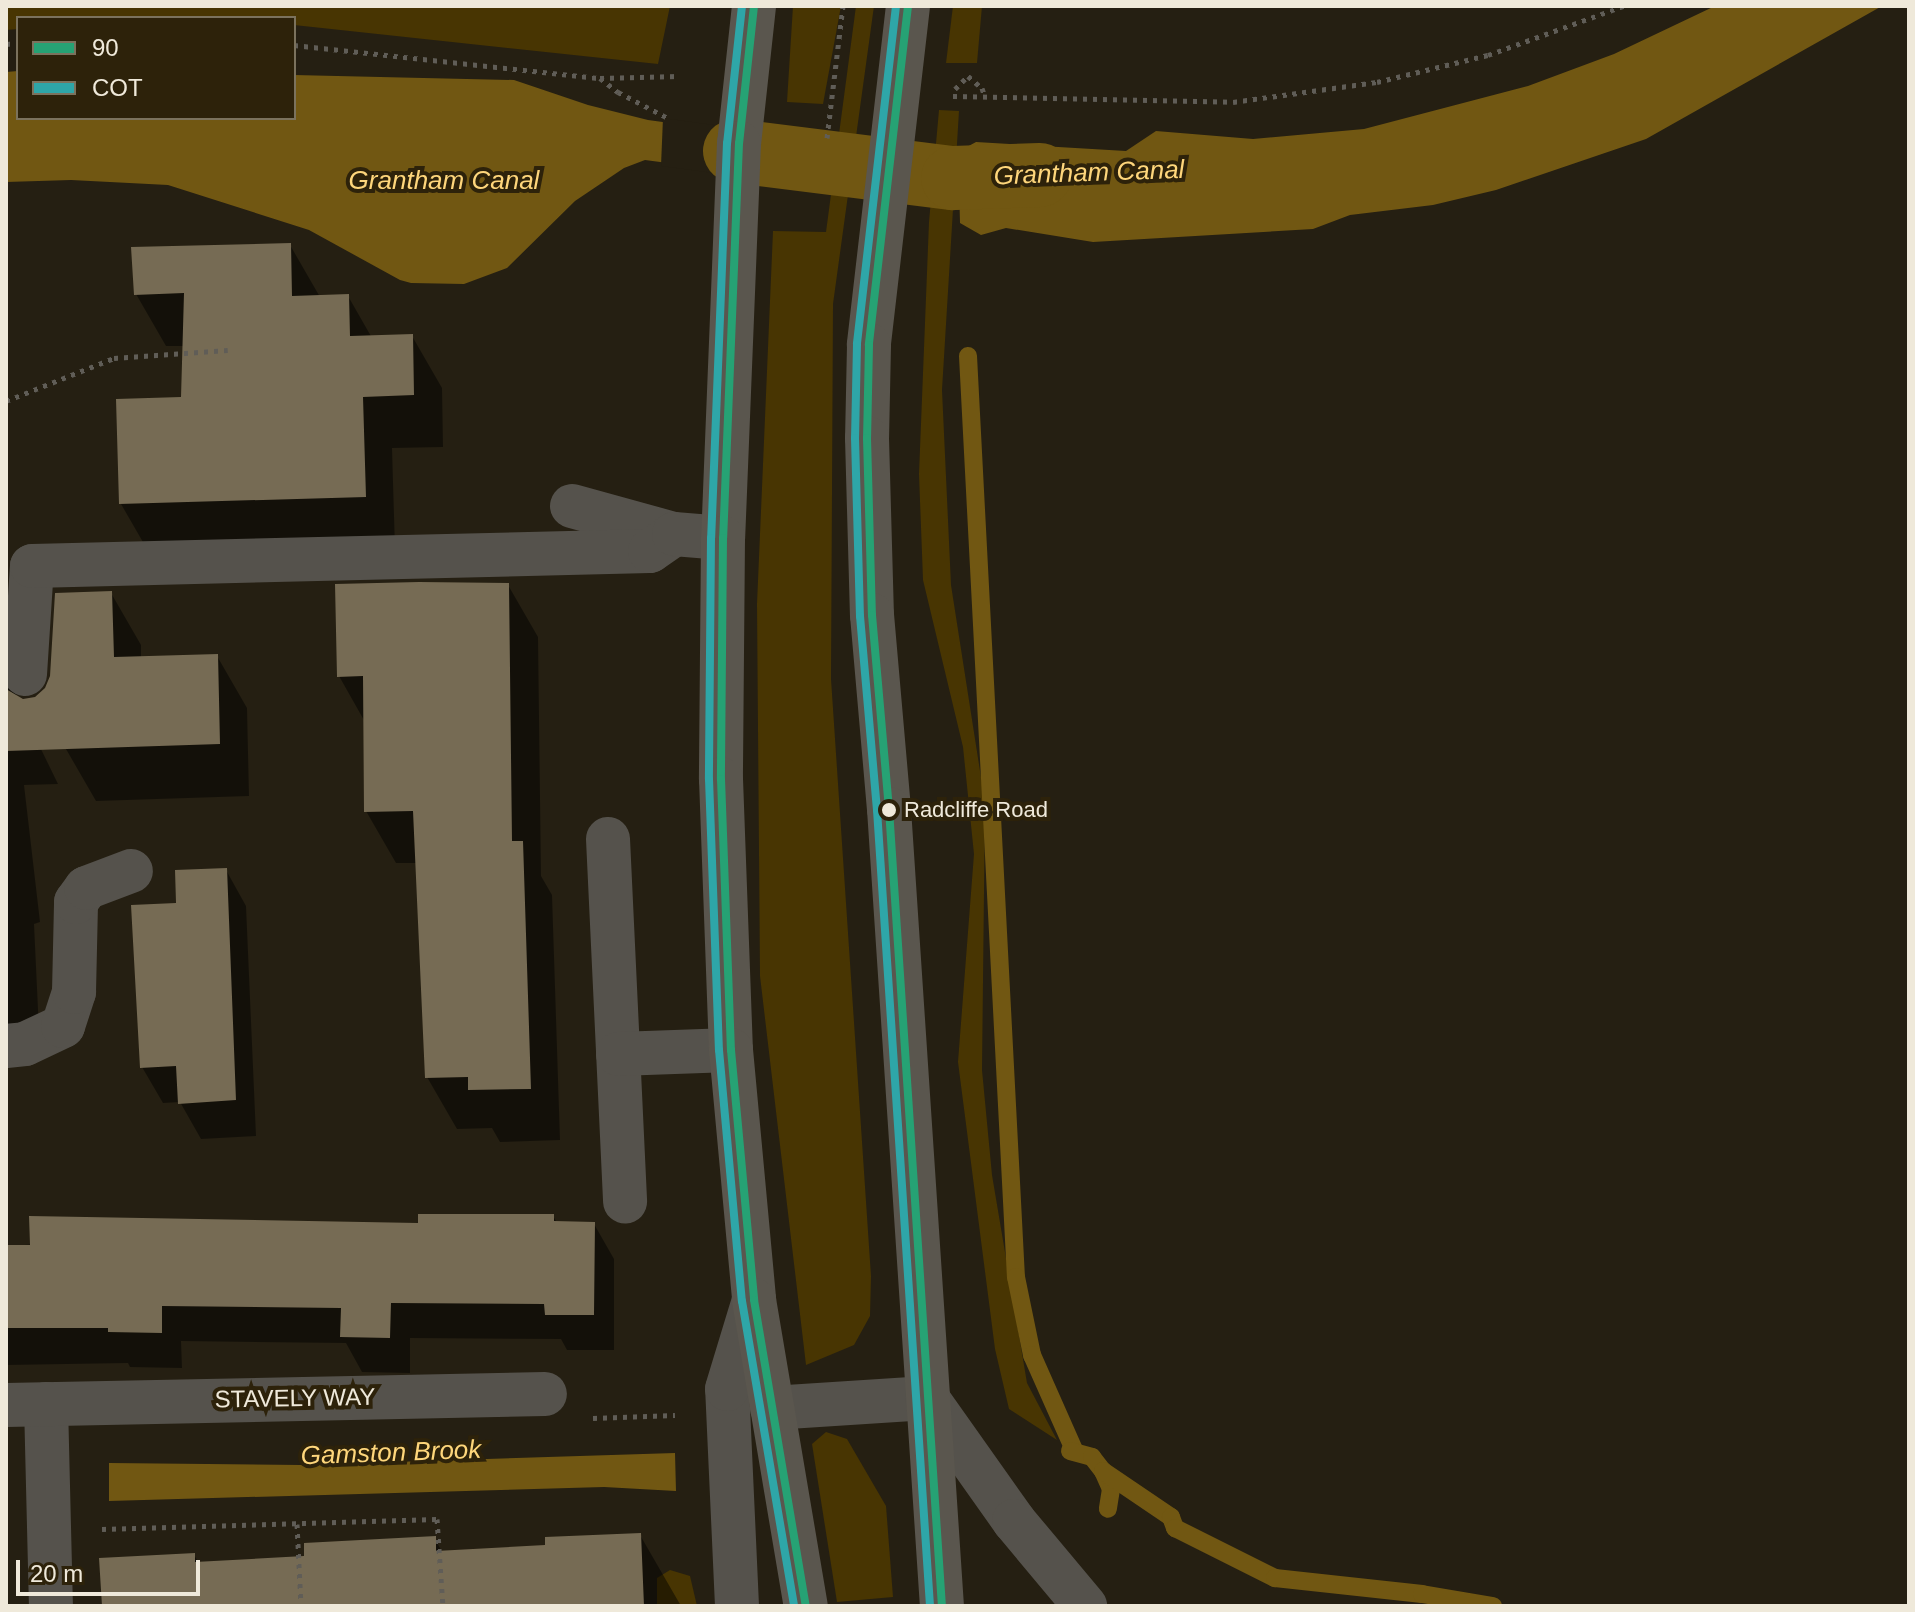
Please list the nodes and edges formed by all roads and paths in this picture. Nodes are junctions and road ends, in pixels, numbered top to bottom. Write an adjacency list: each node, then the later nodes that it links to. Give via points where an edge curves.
1 (754, 6): 15 (highway, via 739,143)
2 (843, 6): 10 (path)
3 (908, 6): 25 (highway, via 869,345 872,615)
4 (1623, 6): 8 (path, via 1488,55 1377,82 1233,102)
5 (296, 45): 7 (path)
6 (679, 76): 7 (path)
7 (600, 78): 9 (path)
8 (985, 97): 8 (path, via 968,76 949,95)
9 (668, 118)
10 (827, 138)
11 (228, 350): 12 (path, via 114,358)
12 (6, 401)
13 (572, 506): 14 (street)
14 (674, 534): 15 (street); 16 (street, via 650,551 32,566)
15 (723, 538): 20 (highway, via 721,779)
16 (25, 674)
17 (608, 839): 21 (street)
18 (131, 871): 19 (street, via 86,888 76,902 74,992 63,1026 25,1044)
19 (6, 1046)
20 (731, 1050): 21 (street); 23 (highway)
21 (618, 1054): 22 (street)
22 (625, 1202)
23 (754, 1300): 27 (highway); 34 (street, via 727,1389)
24 (545, 1394): 26 (street, STAVELY WAY); 28 (path, via 575,1419)
25 (927, 1398): 27 (street); 36 (highway); 37 (street, via 1022,1531)
26 (26, 1404): 30 (street, STAVELY WAY)
27 (772, 1408): 35 (highway)
28 (677, 1415)
29 (297, 1524): 30 (path); 32 (path); 33 (path, via 437,1519)
30 (49, 1531): 31 (street, STAVELY WAY)
31 (51, 1606)
32 (301, 1606)
33 (443, 1606)
34 (737, 1606)
35 (806, 1606)
36 (942, 1606)
37 (1085, 1606)

